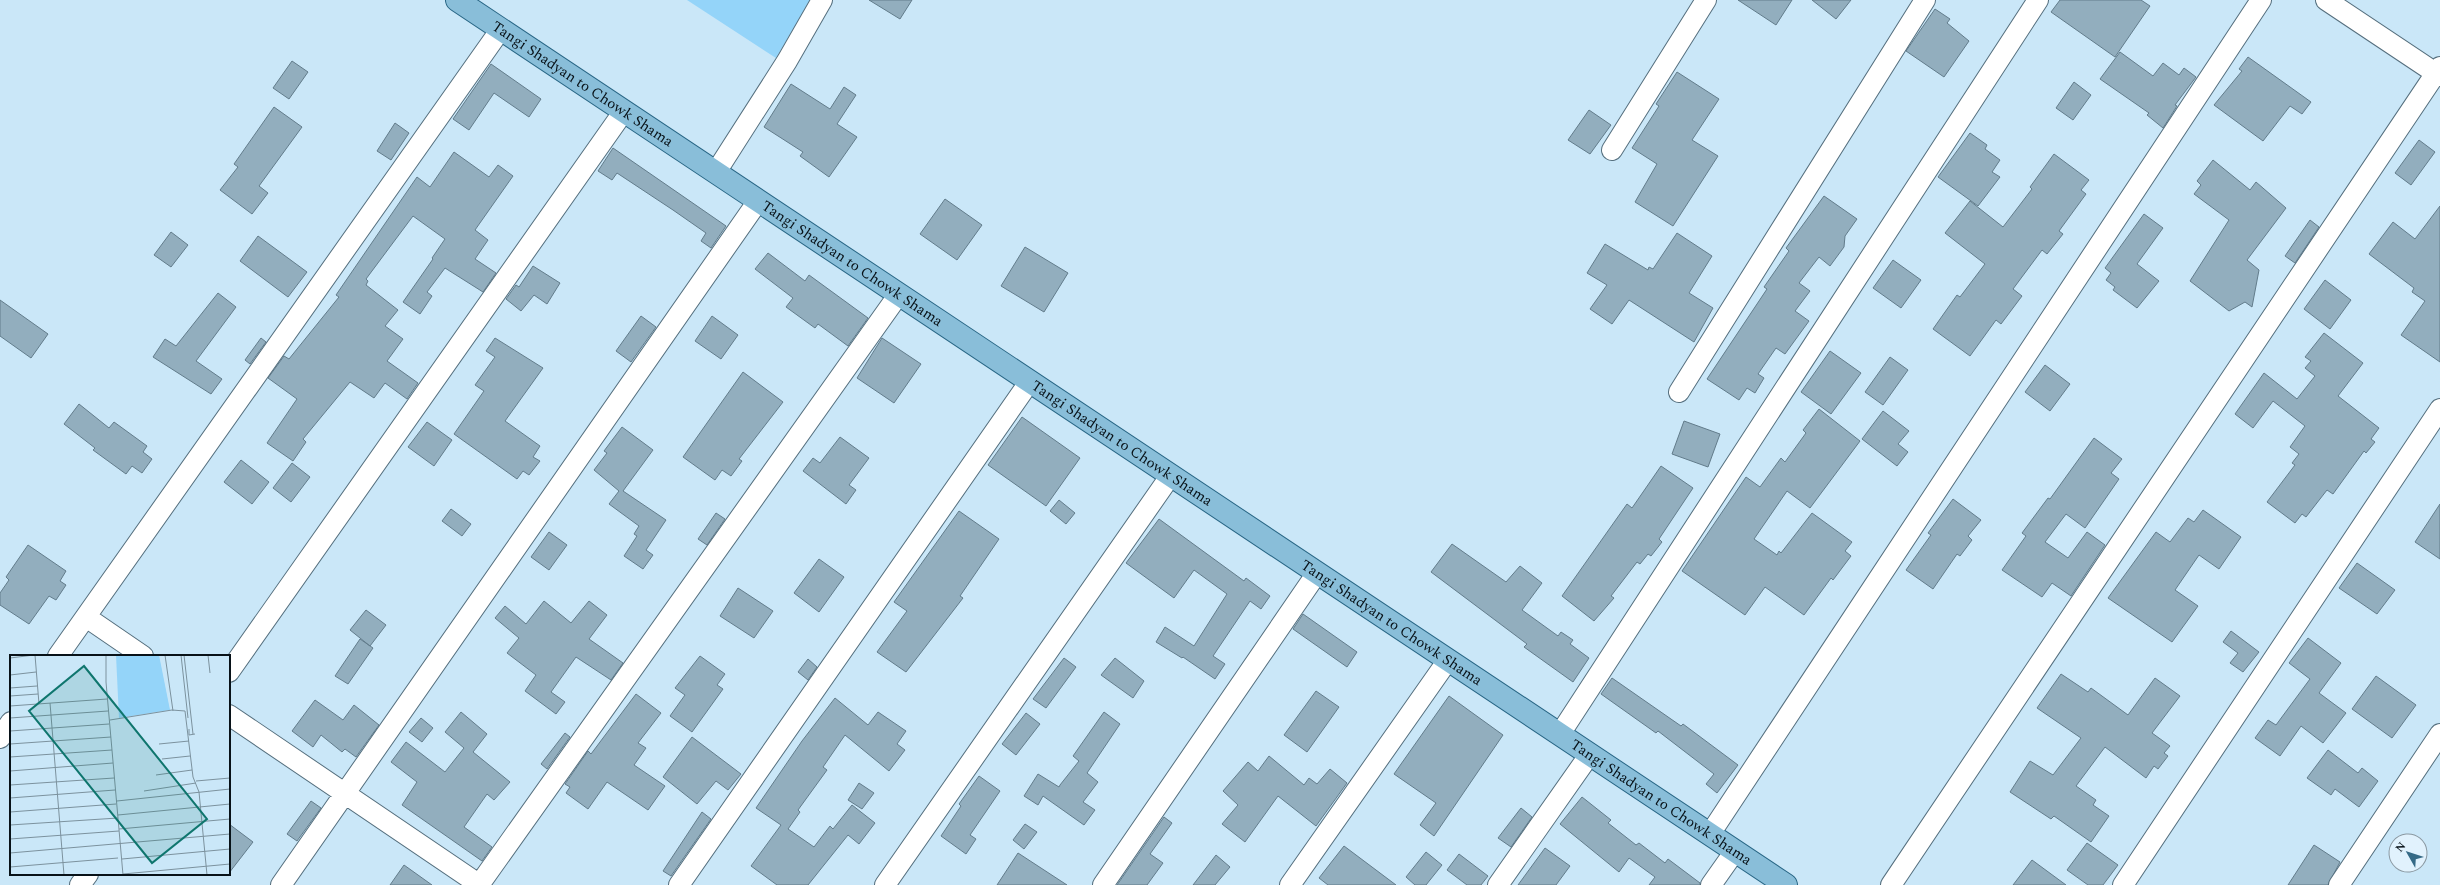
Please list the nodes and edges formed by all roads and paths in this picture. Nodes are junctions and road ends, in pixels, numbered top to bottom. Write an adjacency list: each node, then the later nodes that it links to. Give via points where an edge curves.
1 (457, 0): 8 (main road, Tangi Shadyan to Chowk Shama)
2 (822, 0): 12 (street, via 787,61)
3 (1706, 0): 11 (street)
4 (1925, 0): 16 (street)
5 (2038, 0): 29 (street)
6 (2261, 0): 34 (street)
7 (2326, 0): 9 (street)
8 (501, 29): 10 (main road, Tangi Shadyan to Chowk Shama); 20 (street)
9 (2439, 72): 47 (street)
10 (624, 111): 12 (main road, Tangi Shadyan to Chowk Shama); 24 (street)
11 (1612, 150)
12 (716, 172): 13 (main road, Tangi Shadyan to Chowk Shama)
13 (758, 201): 14 (main road, Tangi Shadyan to Chowk Shama); 33 (street)
14 (899, 294): 15 (main road, Tangi Shadyan to Chowk Shama); 39 (street)
15 (1030, 382): 18 (main road, Tangi Shadyan to Chowk Shama); 40 (street)
16 (1679, 392)
17 (2440, 409): 48 (street)
18 (1171, 475): 19 (main road, Tangi Shadyan to Chowk Shama); 41 (street)
19 (1316, 573): 23 (main road, Tangi Shadyan to Chowk Shama); 42 (street)
20 (86, 617): 21 (street); 22 (street)
21 (59, 655)
22 (142, 655)
23 (1448, 660): 29 (main road, Tangi Shadyan to Chowk Shama); 43 (street)
24 (230, 671)
25 (0, 715): 27 (street)
26 (230, 716): 33 (street)
27 (10, 721)
28 (10, 723): 31 (street)
29 (1560, 734): 32 (main road, Tangi Shadyan to Chowk Shama)
30 (2440, 734): 49 (street)
31 (0, 738)
32 (1590, 754): 34 (main road, Tangi Shadyan to Chowk Shama); 44 (street)
33 (344, 794): 38 (street); 39 (street)
34 (1710, 834): 35 (main road, Tangi Shadyan to Chowk Shama)
35 (1735, 851): 45 (street); 46 (main road, Tangi Shadyan to Chowk Shama)
36 (87, 875): 37 (street)
37 (80, 885)
38 (281, 885)
39 (479, 885)
40 (679, 885)
41 (885, 885)
42 (1102, 885)
43 (1290, 885)
44 (1498, 885)
45 (1711, 885)
46 (1786, 885)
47 (1891, 885)
48 (2123, 885)
49 (2339, 885)

